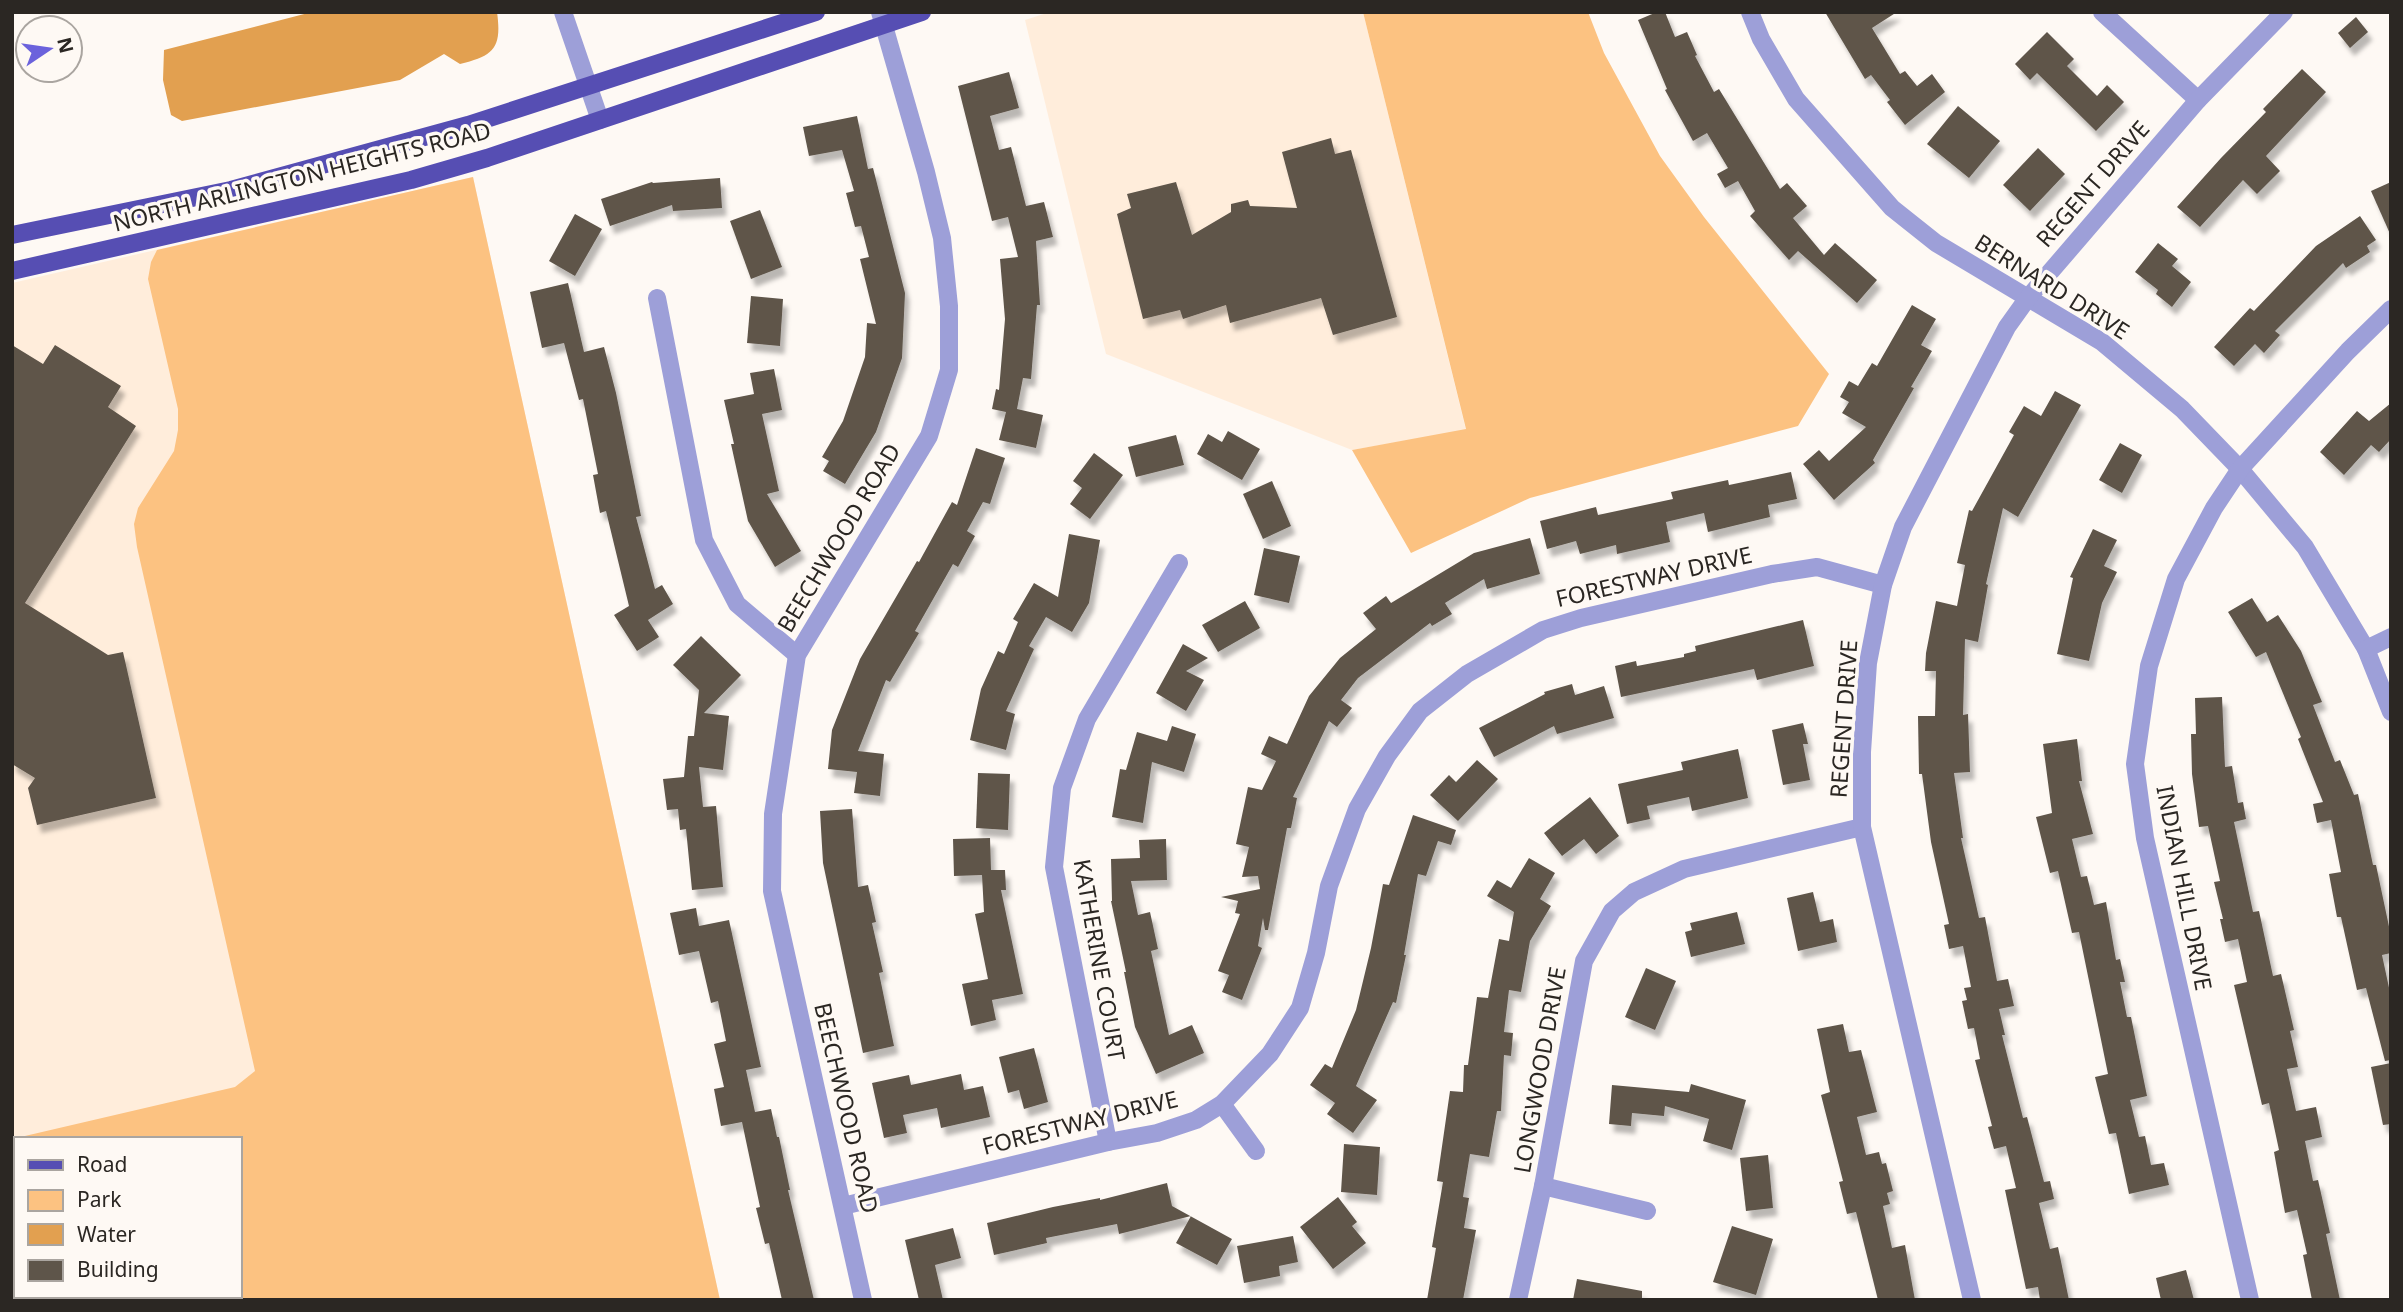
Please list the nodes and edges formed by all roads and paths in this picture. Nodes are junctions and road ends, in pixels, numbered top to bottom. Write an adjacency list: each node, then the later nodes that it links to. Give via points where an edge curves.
1 (563, 12): 8 (street)
2 (816, 12): 8 (main road, NORTH ARLINGTON HEIGHTS ROAD)
3 (922, 12): 7 (main road, NORTH ARLINGTON HEIGHTS ROAD)
4 (1749, 12): 14 (street, BERNARD DRIVE, via 1796,99 1892,208 1936,243)
5 (2102, 12): 9 (street)
6 (2284, 12): 9 (street, REGENT DRIVE)
7 (882, 19): 10 (main road, NORTH ARLINGTON HEIGHTS ROAD); 21 (street, BEECHWOOD ROAD, via 942,238 949,370 929,436)
8 (588, 85): 10 (street); 11 (main road, NORTH ARLINGTON HEIGHTS ROAD, via 468,125 231,190)
9 (2197, 100): 14 (street, REGENT DRIVE)
10 (600, 120): 12 (main road, NORTH ARLINGTON HEIGHTS ROAD, via 411,180)
11 (12, 234)
12 (12, 271)
13 (657, 298): 21 (street, via 704,540 737,604)
14 (2027, 299): 16 (street, BERNARD DRIVE, via 2102,342 2182,409); 18 (street, REGENT DRIVE, via 2007,327 1903,527)
15 (2391, 309): 16 (street, INDIAN HILL DRIVE)
16 (2240, 469): 20 (street, BERNARD DRIVE, via 2305,547); 33 (street, INDIAN HILL DRIVE, via 2176,579 2150,667 2135,764 2145,838)
17 (1179, 563): 25 (street, KATHERINE COURT, via 1087,719 1062,788 1054,867)
18 (1883, 585): 23 (street, REGENT DRIVE, via 1868,663); 24 (street, FORESTWAY DRIVE, via 1817,567 1772,574 1543,630 1458,681 1420,711 1357,809 1329,886 1300,1008 1269,1054)
19 (2391, 636): 20 (street)
20 (2366, 649): 22 (street, BERNARD DRIVE)
21 (797, 655): 28 (street, BEECHWOOD ROAD, via 773,814 772,891)
22 (2391, 712)
23 (1863, 827): 27 (street, LONGWOOD DRIVE, via 1684,869 1634,892 1612,911 1584,961); 32 (street, REGENT DRIVE)
24 (1222, 1104): 25 (street, FORESTWAY DRIVE, via 1196,1121); 26 (street)
25 (1108, 1142): 28 (street, FORESTWAY DRIVE)
26 (1256, 1151)
27 (1543, 1186): 29 (street); 31 (street, LONGWOOD DRIVE)
28 (843, 1206): 30 (street, BEECHWOOD ROAD)
29 (1647, 1211)
30 (863, 1300)
31 (1518, 1300)
32 (1972, 1300)
33 (2249, 1300)

